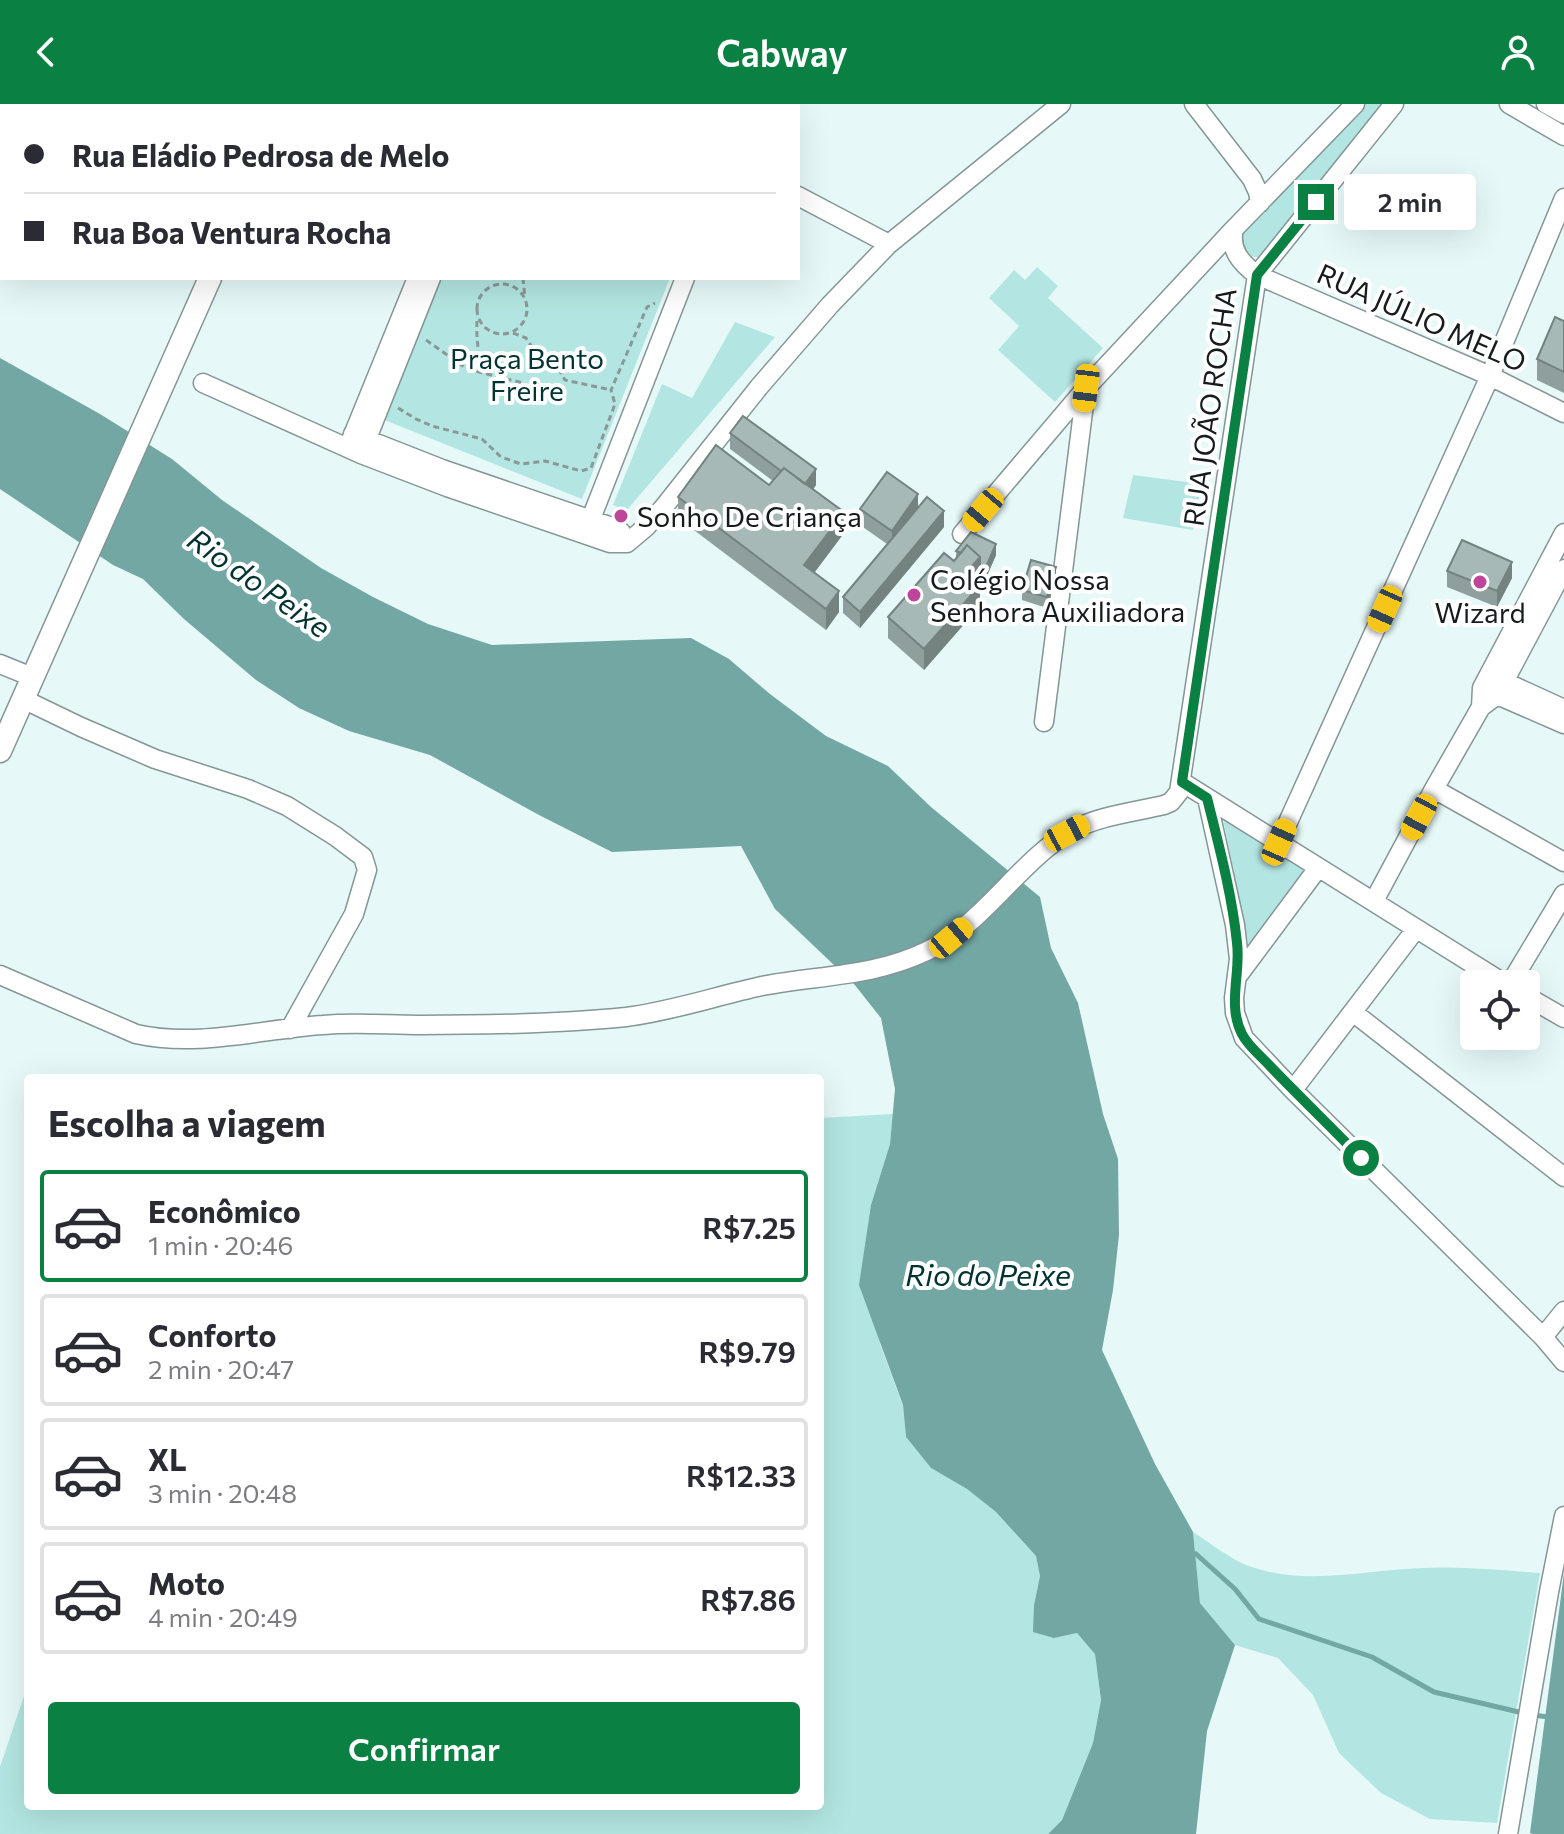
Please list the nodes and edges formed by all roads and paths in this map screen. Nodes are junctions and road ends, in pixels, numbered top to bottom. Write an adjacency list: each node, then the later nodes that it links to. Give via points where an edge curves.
1 (1061, 104): 13 (street)
2 (1194, 104): 11 (street, via 1252,179)
3 (1355, 104): 11 (street)
4 (1394, 104): 14 (street)
5 (1509, 104): 8 (street)
6 (1546, 104): 7 (street)
7 (1564, 114)
8 (1564, 136)
9 (800, 197): 13 (street)
10 (1564, 198): 26 (street)
11 (1260, 203): 12 (street)
12 (1234, 229): 14 (street, via 1238,259); 29 (street)
13 (889, 244): 34 (street, via 759,387 638,534 621,540)
14 (1257, 275): 26 (street, RUA JÚLIO MELO); 46 (street, RUA JOÃO ROCHA)
15 (209, 280): 39 (main road)
16 (416, 280): 33 (street)
17 (430, 280): 33 (street)
18 (523, 280): 20 (path)
19 (684, 280): 34 (street)
20 (525, 298): 22 (path, via 514,286 491,286 479,298); 24 (path, via 526,320)
21 (656, 303): 30 (path, via 647,307)
22 (477, 315): 24 (path, via 492,333); 25 (path)
23 (421, 333): 25 (path, via 467,369)
24 (513, 333): 30 (path, via 526,338 539,358 553,364 565,380)
25 (481, 372): 28 (path)
26 (1490, 376): 32 (street, RUA JÚLIO MELO); 49 (street)
27 (203, 383): 33 (street)
28 (523, 383)
29 (1086, 388): 36 (street); 43 (street)
30 (611, 390): 31 (path, via 615,404 591,468 581,471 545,461 521,464 501,457 482,439 432,426)
31 (398, 408)
32 (1564, 413)
33 (357, 444): 34 (street, via 447,487)
34 (587, 527)
35 (1564, 533): 40 (street)
36 (962, 534)
37 (1564, 569): 40 (street)
38 (0, 664): 39 (street)
39 (32, 677): 41 (main road)
40 (1493, 685): 42 (street); 44 (street); 47 (street)
41 (23, 699): 45 (main road); 62 (street, via 155,759 287,806 363,857 367,870 354,914)
42 (1564, 709)
43 (1044, 722)
44 (1564, 724)
45 (0, 751)
46 (1182, 782): 48 (street); 62 (street, via 1171,802 1067,833 951,938 891,966 762,986 627,1017)
47 (1434, 789): 50 (street); 53 (street)
48 (1207, 798): 49 (street); 58 (street, via 1235,925)
49 (1279, 842): 51 (street)
50 (1564, 862)
51 (1318, 868): 53 (street); 58 (street)
52 (1564, 894): 56 (street)
53 (1374, 901): 54 (street)
54 (1416, 929): 55 (street); 60 (street)
55 (1485, 970)
56 (1517, 970)
57 (0, 975): 62 (street, via 108,1023 159,1039)
58 (1237, 977): 63 (street, via 1235,1013 1244,1038)
59 (1540, 1004): 61 (street)
60 (1354, 1013): 63 (street); 64 (street)
61 (1564, 1018)
62 (290, 1029)
63 (1293, 1090): 66 (street)
64 (1564, 1177)
65 (1564, 1311): 66 (street)
66 (1543, 1337): 67 (street)
67 (1564, 1362)
68 (1562, 1522): 69 (street)
69 (1508, 1834)

